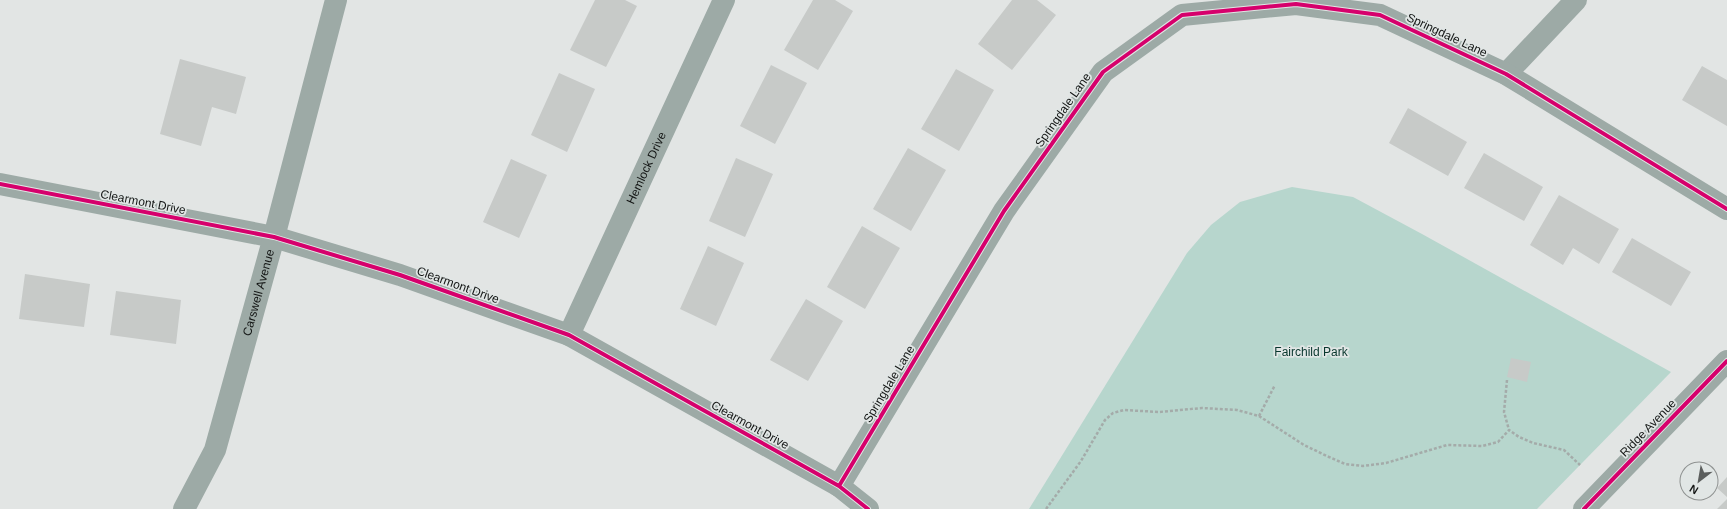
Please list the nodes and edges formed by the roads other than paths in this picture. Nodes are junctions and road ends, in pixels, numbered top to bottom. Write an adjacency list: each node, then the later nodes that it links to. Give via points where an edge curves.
1 (336, 0): 7 (street, Carswell Avenue)
2 (724, 0): 8 (street, Hemlock Drive)
3 (1576, 0): 4 (street)
4 (1506, 74): 6 (street, Springdale Lane); 10 (street, Springdale Lane, via 1380,15 1296,4 1182,14 1102,72 1004,211)
5 (0, 184): 7 (street, Clearmont Drive)
6 (1727, 209)
7 (274, 237): 8 (street, Clearmont Drive, via 400,275); 11 (street, Carswell Avenue, via 215,450)
8 (569, 335): 10 (street, Clearmont Drive)
9 (1727, 361): 13 (street, Ridge Avenue)
10 (839, 486): 12 (street, Clearmont Drive)
11 (184, 509)
12 (868, 509)
13 (1584, 509)

